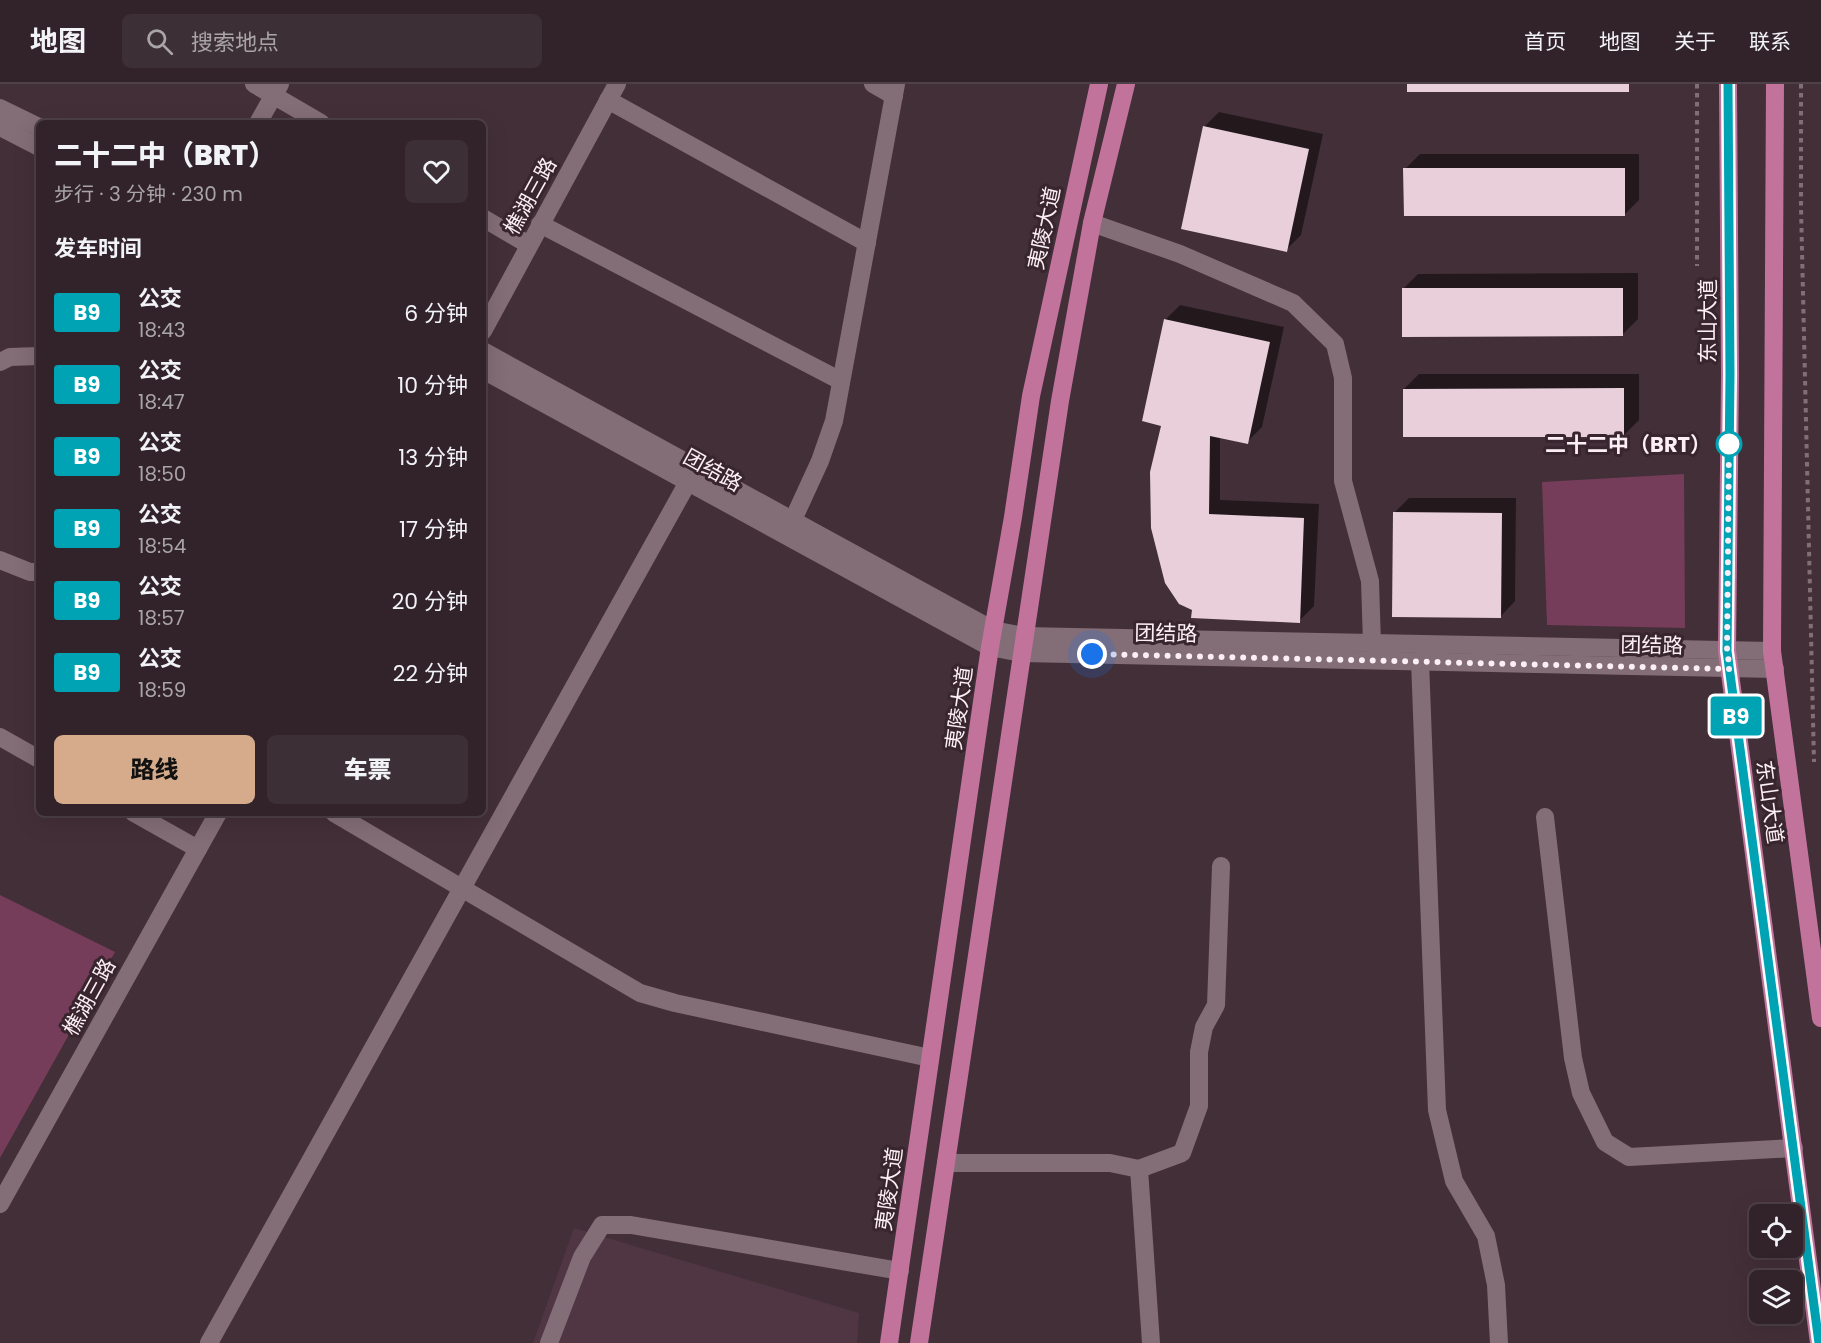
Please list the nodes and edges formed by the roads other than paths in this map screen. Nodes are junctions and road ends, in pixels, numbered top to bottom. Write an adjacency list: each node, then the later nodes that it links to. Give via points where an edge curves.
1 (254, 84): 7 (street)
2 (873, 84): 8 (street)
3 (1099, 84): 31 (main road, 夷陵大道, via 1031,396)
4 (1126, 84): 17 (main road)
5 (1728, 84): 34 (main road, 东山大道)
6 (1775, 84): 35 (main road, 东山大道)
7 (277, 90): 11 (street); 12 (street)
8 (895, 90): 19 (street)
9 (613, 92): 18 (street, 樵湖三路); 19 (street)
10 (0, 108): 13 (street)
11 (260, 120)
12 (317, 120)
13 (36, 126)
14 (0, 128): 15 (street)
15 (36, 146)
16 (486, 220): 20 (street)
17 (1092, 223): 32 (street, via 1180,254 1293,303 1335,344 1343,378 1342,481 1370,581); 33 (main road)
18 (540, 224): 20 (street, 樵湖三路); 26 (street)
19 (867, 243): 26 (street)
20 (529, 245): 21 (street, 樵湖三路)
21 (486, 325)
22 (486, 353): 28 (street, 团结路)
23 (36, 356): 24 (street, via 10,357)
24 (0, 362)
25 (486, 372): 27 (street, 团结路)
26 (841, 381): 28 (street, via 834,421)
27 (688, 482): 31 (street, 团结路, via 785,537); 47 (street)
28 (792, 522): 31 (street, 团结路)
29 (0, 560): 30 (street)
30 (36, 572)
31 (991, 638): 33 (street, 团结路); 49 (main road, 夷陵大道)
32 (1372, 644): 33 (street, 团结路); 34 (street, 团结路)
33 (1023, 645): 36 (street, 团结路); 51 (main road)
34 (1727, 651): 35 (street, 团结路); 37 (main road, 东山大道)
35 (1772, 651): 38 (main road, 东山大道)
36 (1420, 661): 37 (street, 团结路); 60 (street, via 1437,1110 1454,1181 1486,1236 1496,1285)
37 (1730, 669): 38 (street, 团结路); 50 (main road, 东山大道)
38 (1775, 669): 48 (main road, 东山大道)
39 (0, 737): 40 (street)
40 (36, 757)
41 (139, 816): 45 (street)
42 (216, 816): 45 (street, 樵湖三路)
43 (339, 816): 47 (street)
44 (1545, 817): 50 (street, via 1573,1058 1581,1094 1605,1142 1629,1157)
45 (198, 849): 53 (street, 樵湖三路)
46 (1221, 866): 52 (street, via 1216,1005 1204,1027 1199,1052 1199,1106 1182,1153)
47 (463, 888): 49 (street, via 640,993); 55 (street)
48 (1821, 1018)
49 (930, 1058): 54 (main road, 夷陵大道)
50 (1794, 1148): 61 (main road, 东山大道)
51 (946, 1163): 52 (street, via 1110,1163); 58 (main road)
52 (1139, 1168): 59 (street)
53 (0, 1204)
54 (900, 1271): 56 (street, via 631,1225 602,1225 582,1257); 57 (main road, 夷陵大道)
55 (209, 1343)
56 (549, 1343)
57 (889, 1343)
58 (919, 1343)
59 (1151, 1343)
60 (1499, 1343)
61 (1819, 1343)

